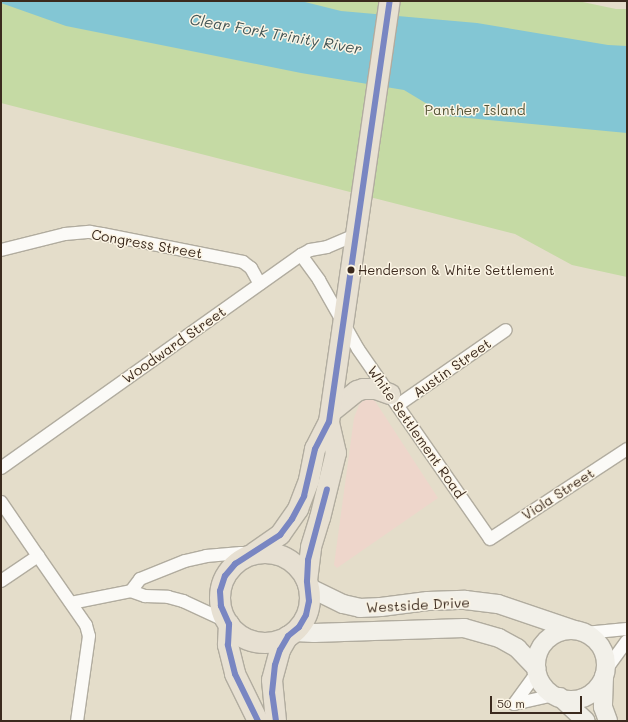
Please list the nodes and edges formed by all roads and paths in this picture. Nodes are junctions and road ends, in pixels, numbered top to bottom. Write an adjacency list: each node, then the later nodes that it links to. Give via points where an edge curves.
1 (390, 1): 2 (main road)
2 (355, 235): 4 (street, Woodward Street); 6 (main road)
3 (1, 250): 5 (street, Congress Street, via 65,234 102,234 243,262 251,268)
4 (301, 255): 5 (street, Woodward Street); 6 (street, White Settlement Road)
5 (260, 284): 11 (street, Woodward Street)
6 (344, 322): 8 (street, White Settlement Road, via 358,349); 9 (main road)
7 (506, 330): 8 (street, Austin Street)
8 (394, 400): 9 (main road, via 376,389 363,389 357,391); 13 (street, White Settlement Road)
9 (330, 417): 14 (main road, via 315,449 309,480 298,509 280,535); 17 (main road, via 336,453 311,547)
10 (627, 448): 13 (street, Viola Street)
11 (1, 468)
12 (1, 502): 15 (street)
13 (490, 539)
14 (251, 555): 17 (main road, via 278,555 292,562); 18 (street, via 241,553 185,560 140,579); 20 (main road, via 235,564 225,576 220,591 221,606)
15 (38, 556): 16 (street); 19 (street)
16 (1, 581)
17 (307, 584): 22 (main road, Westside Drive, via 343,604 360,608 464,600 498,604); 23 (main road, via 309,601 306,615)
18 (131, 591): 19 (street); 20 (street, via 145,596 168,597 183,601)
19 (70, 603): 28 (street, via 86,625 89,636)
20 (228, 623): 23 (main road, via 242,637 254,641 275,642); 29 (main road, via 228,645 235,674)
21 (627, 629): 22 (street)
22 (580, 632): 25 (main road, via 556,633 547,639 536,659); 26 (main road, via 595,640 601,648 605,658)
23 (292, 634): 25 (main road, Westside Drive, via 464,628 499,638 517,648); 30 (main road, via 280,650 272,680)
24 (627, 641): 26 (street)
25 (536, 670): 27 (main road, via 539,681 546,690); 27 (street, via 514,704)
26 (604, 674): 27 (main road, via 593,692 585,697 575,700); 32 (main road, via 603,707)
27 (557, 696): 31 (main road)
28 (77, 721)
29 (258, 721)
30 (276, 721)
31 (586, 721)
32 (608, 721)

